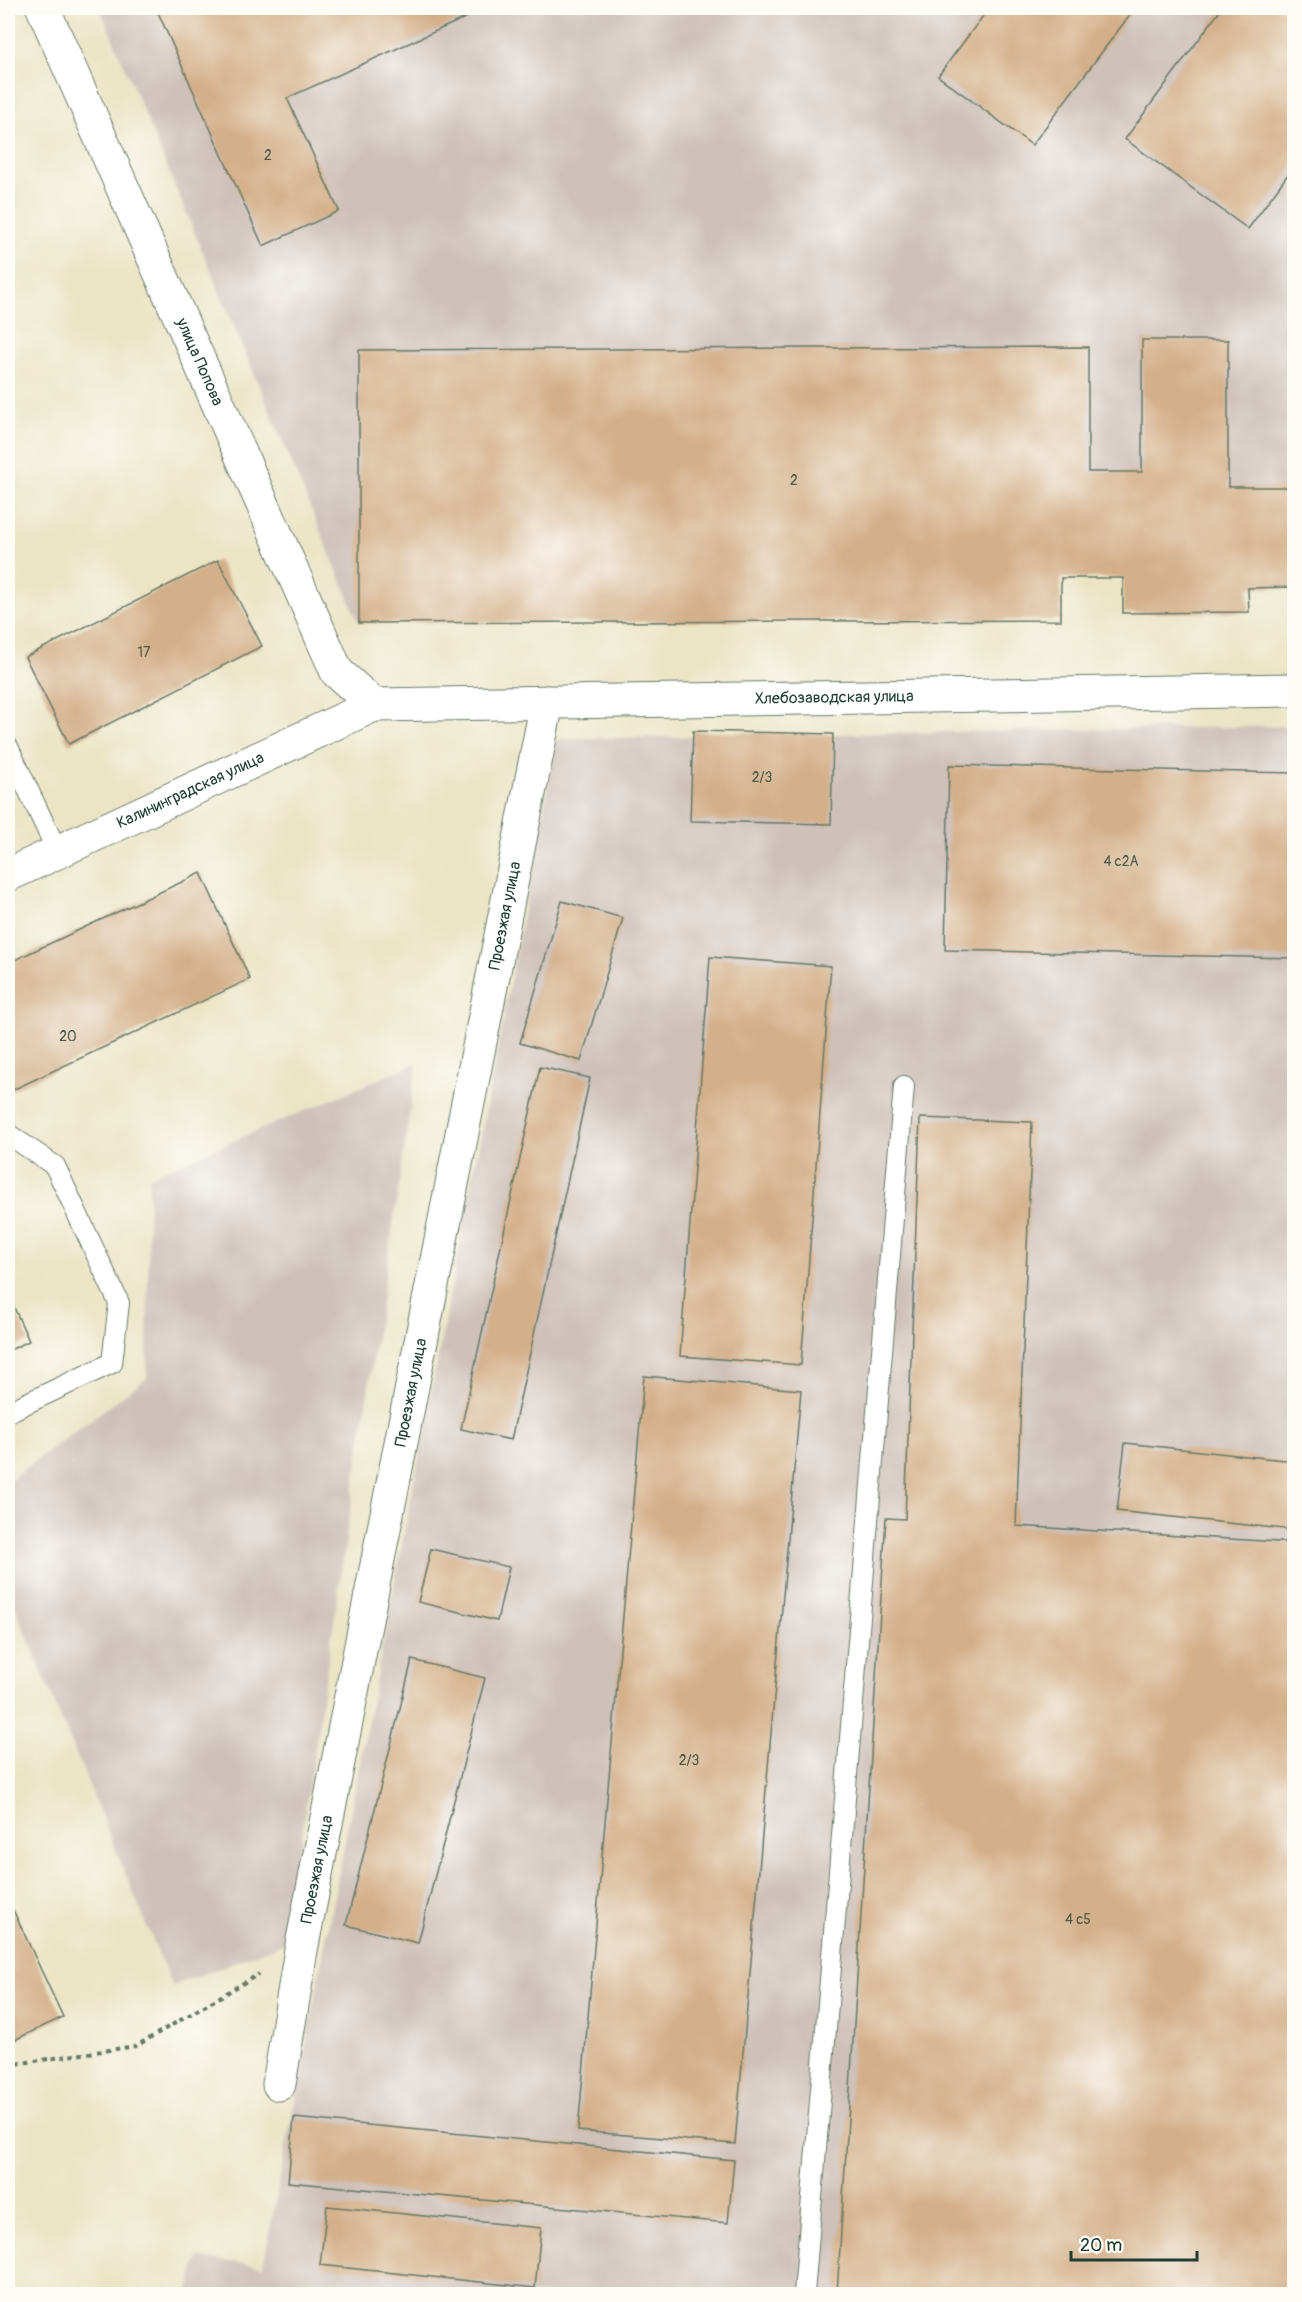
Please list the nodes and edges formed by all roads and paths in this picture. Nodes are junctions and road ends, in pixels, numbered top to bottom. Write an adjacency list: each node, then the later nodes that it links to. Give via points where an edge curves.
1 (43, 8): 4 (street, улица Попова, via 337,672)
2 (1294, 690): 3 (street, Хлебозаводская улица)
3 (547, 702): 4 (street, Хлебозаводская улица); 11 (street, Проезжая улица)
4 (374, 705): 6 (street, Калининградская улица)
5 (8, 747): 6 (lane)
6 (57, 851): 7 (street, Калининградская улица)
7 (8, 874)
8 (904, 1086): 14 (lane)
9 (8, 1134): 10 (lane, via 55,1166 119,1303 112,1363)
10 (8, 1412)
11 (301, 1950): 12 (path, via 135,2046); 13 (street, Проезжая улица)
12 (8, 2065)
13 (279, 2084)
14 (804, 2295)

